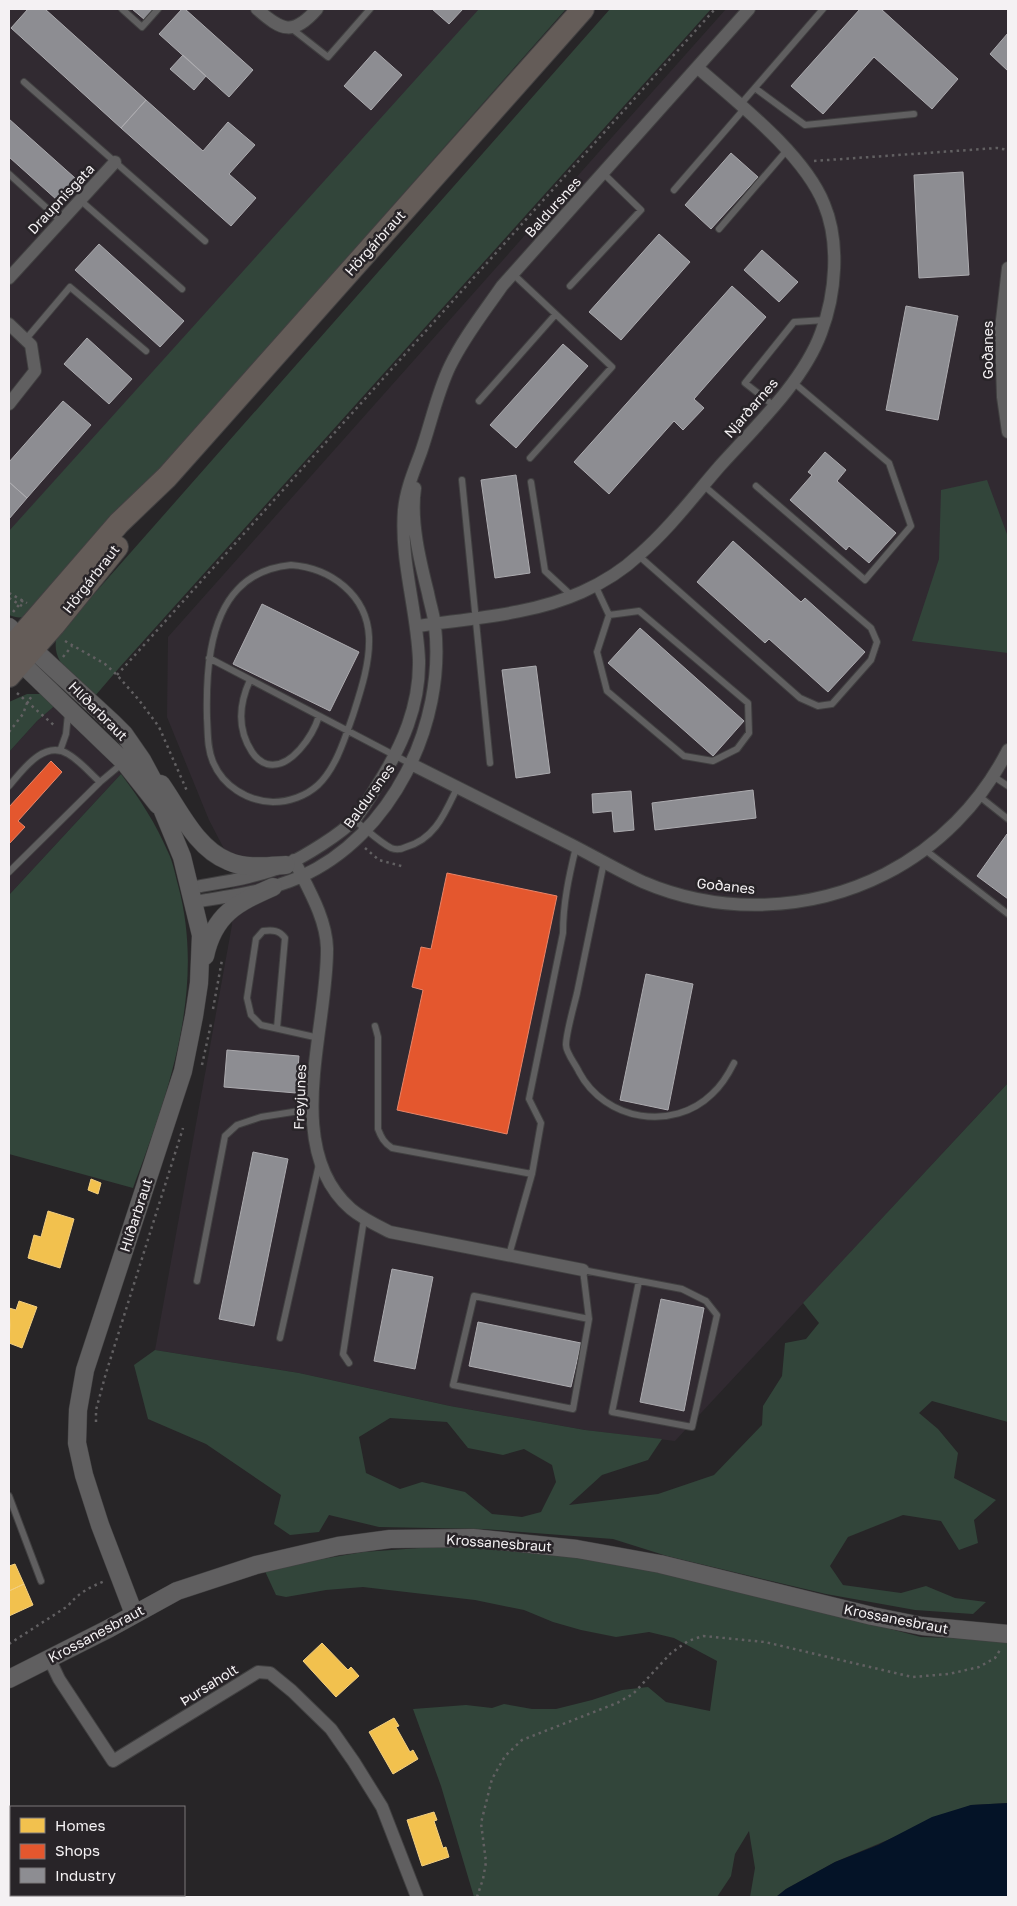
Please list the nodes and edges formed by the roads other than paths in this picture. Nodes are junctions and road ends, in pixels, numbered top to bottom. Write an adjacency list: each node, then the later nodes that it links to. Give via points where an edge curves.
1 (122, 9): 2 (lane, via 142,27)
2 (158, 9)
3 (257, 9): 9 (street, via 277,25)
4 (317, 9): 9 (street, via 303,23)
5 (370, 9): 9 (lane, via 328,58)
6 (583, 9): 53 (highway, Hörgárbraut, via 167,477 118,523)
7 (749, 9): 10 (street, Baldursnes)
8 (823, 9): 12 (lane)
9 (290, 27)
10 (698, 68): 13 (street, Njarðarnes); 17 (street, Baldursnes)
11 (24, 82): 16 (lane, Draupnisgata)
12 (755, 88): 13 (lane); 14 (lane, via 804,125)
13 (742, 107): 15 (street, Njarðarnes); 19 (lane)
14 (914, 114)
15 (787, 150): 22 (lane); 30 (street, Njarðarnes, via 807,173 824,204 835,248)
16 (115, 162): 20 (street, Draupnisgata); 23 (lane, Draupnisgata)
17 (603, 173): 25 (street, Baldursnes); 27 (lane, via 641,210)
18 (9, 174): 21 (lane)
19 (674, 190)
20 (80, 200): 21 (street, Draupnisgata); 28 (lane)
21 (61, 221): 26 (street, Draupnisgata)
22 (719, 229)
23 (205, 241)
24 (1008, 268): 36 (street, Goðanes, via 1001,329)
25 (513, 274): 29 (lane); 40 (street, Baldursnes, via 467,336 450,366)
26 (9, 278)
27 (570, 286)
28 (182, 289)
29 (554, 315): 35 (lane); 41 (lane, via 612,367)
30 (825, 320): 34 (street, Njarðarnes, via 806,364); 38 (lane, via 794,322 745,383)
31 (10, 328): 32 (street)
32 (26, 340): 33 (lane, via 70,287); 37 (street, via 31,344 34,371)
33 (146, 351)
34 (793, 382): 38 (street, Njarðarnes); 45 (lane, via 889,463 910,526 865,580)
35 (479, 401)
36 (1006, 401): 39 (street, Goðanes)
37 (9, 404)
38 (773, 405): 44 (street, Njarðarnes)
39 (1008, 432)
40 (421, 452): 51 (street, Baldursnes, via 414,499 418,550); 52 (street, Baldursnes, via 409,482 403,542)
41 (530, 458)
42 (462, 480): 50 (lane)
43 (531, 482): 48 (lane, via 545,571)
44 (704, 485): 46 (street, Njarðarnes); 46 (lane, via 871,628 877,642 871,660 832,704 818,706 800,698)
45 (756, 486)
46 (639, 556): 47 (street, Njarðarnes)
47 (595, 585): 48 (street, Njarðarnes); 49 (lane)
48 (572, 596): 50 (street, Njarðarnes, via 552,605)
49 (609, 615): 49 (lane, via 597,652 607,691 684,756 713,761 737,749 749,733 748,703 639,611)
50 (476, 618): 51 (street, Njarðarnes); 63 (lane)
51 (435, 624): 52 (street, Njarðarnes); 64 (street, Baldursnes, via 438,650 435,684 428,720)
52 (417, 626): 61 (street, Baldursnes, via 419,663 416,692 408,728)
53 (15, 651): 56 (street, Hlíðarbraut); 62 (street, Hlíðarbraut, via 91,701 124,734)
54 (209, 658): 55 (lane); 58 (lane, via 206,686 209,751 220,774 249,798 274,802 297,798 308,792 325,776); 58 (lane, via 223,610 246,581 267,570 291,565 310,567 328,574 356,600 363,611 369,637 362,686)
55 (250, 680): 57 (lane); 57 (lane, via 242,702 241,726 250,748 261,762 277,764 297,752 312,736)
56 (68, 708): 60 (lane, via 66,734); 62 (street, Hlíðarbraut)
57 (320, 716): 58 (lane)
58 (348, 731): 61 (lane)
59 (1008, 750): 65 (street, Goðanes)
60 (60, 751): 66 (lane, via 67,753); 67 (lane, via 45,752 35,758)
61 (395, 756): 64 (lane); 72 (street, Baldursnes)
62 (134, 758): 66 (lane); 76 (street, via 205,846 218,856 245,865); 81 (street, Hlíðarbraut, via 156,786)
63 (490, 763)
64 (411, 764): 69 (street, Goðanes); 73 (street, Baldursnes)
65 (993, 776): 68 (lane); 70 (street, Goðanes)
66 (100, 782): 78 (lane)
67 (9, 786)
68 (1008, 786)
69 (457, 788): 73 (lane, via 431,834 410,846 392,848); 74 (street, Goðanes)
70 (979, 796): 71 (lane); 75 (street, Goðanes, via 958,821)
71 (1008, 819)
72 (354, 820): 73 (lane); 76 (street, Baldursnes)
73 (367, 829): 79 (street, Baldursnes, via 347,848)
74 (576, 847): 77 (street, Goðanes); 90 (lane, via 566,890 563,933 529,1099 541,1123)
75 (924, 849): 77 (street, Goðanes, via 896,868 848,890 771,905 693,898 644,882); 82 (lane)
76 (290, 862): 79 (street, Freyjunes); 81 (street, Baldursnes)
77 (604, 862): 87 (lane, via 566,1046 582,1076 597,1095 617,1109 641,1117 665,1117 690,1110 712,1095)
78 (9, 872)
79 (302, 876): 80 (street, Baldursnes); 86 (street, Freyjunes, via 321,918 327,946)
80 (273, 887): 81 (street, Baldursnes); 83 (street, via 225,913 208,942)
81 (192, 895): 83 (street, Hlíðarbraut, via 201,935)
82 (1008, 914)
83 (199, 983): 101 (street, Hlíðarbraut, via 183,1071 85,1370 78,1410 77,1443 84,1475)
84 (375, 1026): 90 (lane, via 378,1037 378,1129 387,1144 392,1148)
85 (277, 1028): 85 (lane, via 261,1025 251,1015 247,998 256,939 263,931 274,930 285,938); 86 (lane)
86 (318, 1038): 88 (street, Freyjunes)
87 (734, 1063)
88 (312, 1109): 89 (street, Freyjunes); 94 (lane, via 261,1117 237,1125 225,1136)
89 (319, 1162): 91 (street, Freyjunes, via 334,1188); 97 (lane)
90 (532, 1174): 92 (lane)
91 (364, 1219): 92 (street, Freyjunes, via 409,1237); 98 (lane, via 343,1354)
92 (509, 1255): 93 (street, Freyjunes)
93 (583, 1270): 95 (lane); 96 (lane)
94 (197, 1281)
95 (639, 1281): 95 (lane, via 682,1289 706,1301 717,1315 692,1427 612,1412)
96 (589, 1319): 96 (lane, via 573,1409 454,1385 474,1296)
97 (280, 1338)
98 (349, 1363)
99 (9, 1496): 100 (lane)
100 (41, 1580)
101 (134, 1614): 102 (street, Krossanesbraut, via 178,1591 241,1569 296,1555 390,1539 473,1538 586,1550 660,1564 872,1616); 103 (street, Krossanesbraut)
102 (1006, 1639)
103 (49, 1658): 104 (street, Krossanesbraut); 105 (street, Þursaholt, via 113,1762 258,1672 270,1673 331,1729 354,1762 382,1807)
104 (9, 1680)
105 (417, 1897)

